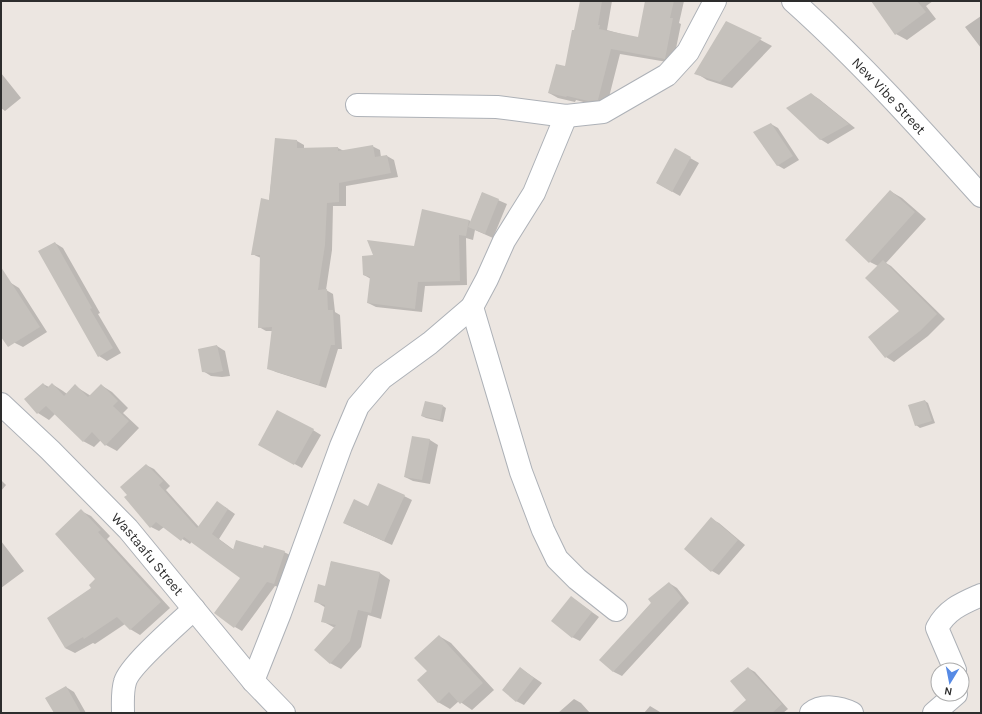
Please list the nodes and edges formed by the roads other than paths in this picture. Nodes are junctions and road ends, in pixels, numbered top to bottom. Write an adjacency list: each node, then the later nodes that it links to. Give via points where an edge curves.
1 (715, 1): 4 (street, via 688,52 667,75 603,112)
2 (793, 1): 5 (street, New Vibe Street, via 915,124)
3 (357, 105): 4 (street, via 497,107)
4 (566, 116): 6 (street, via 534,193 504,241)
5 (981, 196)
6 (472, 307): 10 (street, via 521,472 543,530 557,559 577,579); 12 (street, via 430,343 382,378 358,406)
7 (1, 404): 9 (street, Wastaafu Street, via 128,529)
8 (981, 595): 11 (street, via 954,608 938,628)
9 (194, 609): 12 (street, Wastaafu Street); 14 (street, via 135,666 125,681 122,696)
10 (616, 610)
11 (952, 662)
12 (253, 681): 15 (street, Wastaafu Street)
13 (947, 702): 18 (street)
14 (123, 713)
15 (284, 713)
16 (811, 713): 17 (street, via 828,707 845,709)
17 (852, 713)
18 (934, 713)

